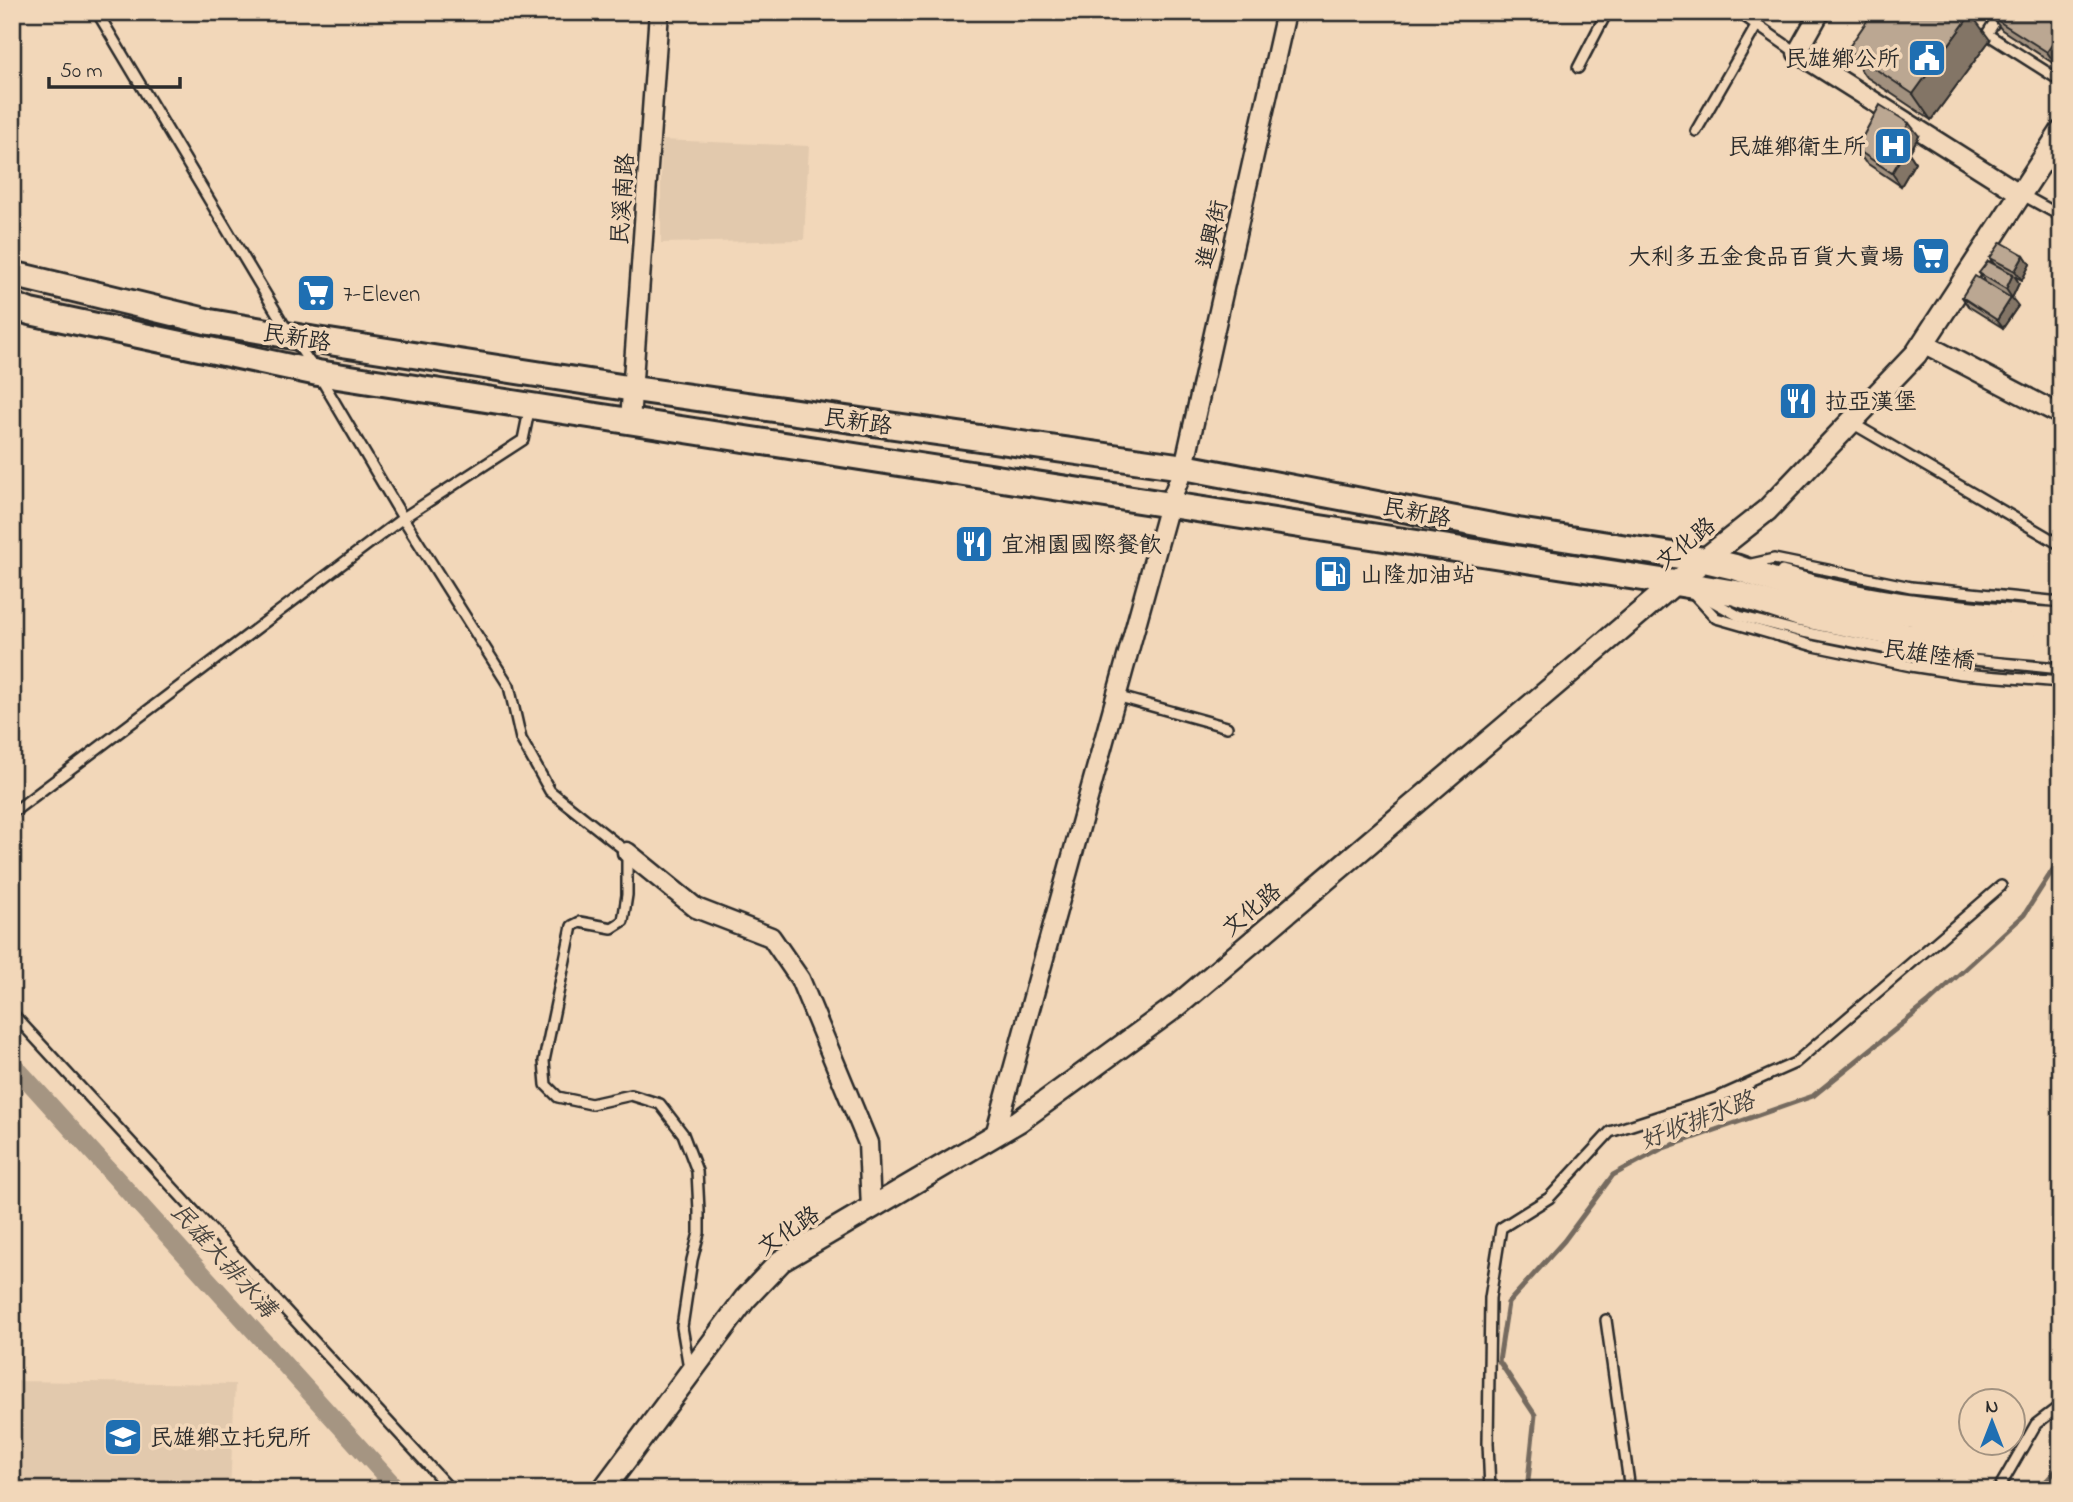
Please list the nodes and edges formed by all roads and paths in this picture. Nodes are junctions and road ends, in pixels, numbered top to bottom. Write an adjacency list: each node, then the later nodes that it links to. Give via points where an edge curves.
1 (97, 12): 18 (lane)
2 (659, 12): 21 (street, 民溪南路)
3 (1286, 12): 26 (street, 進興街)
4 (1607, 12): 10 (lane)
5 (1738, 12): 8 (lane)
6 (1820, 12): 9 (street)
7 (2001, 12): 11 (lane, via 1987,34)
8 (1757, 25): 9 (lane); 12 (lane)
9 (1797, 53): 14 (street)
10 (1578, 68)
11 (2061, 81)
12 (1696, 131)
13 (2061, 132): 14 (street, 文化路)
14 (2019, 193): 15 (lane); 19 (street, 文化路)
15 (2061, 216)
16 (12, 274): 18 (main road, 民新路, via 210,322)
17 (12, 305): 20 (main road, 民新路)
18 (290, 336): 20 (lane); 21 (main road, 民新路)
19 (1923, 343): 23 (street); 25 (street, 文化路)
20 (317, 373): 22 (main road, 民新路); 28 (lane)
21 (634, 389): 24 (street, 民溪南路); 26 (main road, 民新路)
22 (530, 405): 24 (main road, 民新路); 28 (lane, via 523,440)
23 (2061, 415)
24 (630, 421): 27 (main road, 民新路)
25 (1851, 422): 29 (lane); 30 (street, 文化路, via 1767,510)
26 (1184, 467): 27 (street, 進興街); 30 (main road, 民新路, via 1518,531)
27 (1169, 505): 32 (main road, 民新路); 40 (street, 進興街)
28 (403, 518): 42 (lane); 43 (lane, via 509,686 521,739 550,791)
29 (2061, 545)
30 (1705, 560): 31 (main road, 民新路); 32 (street, 文化路)
31 (1735, 567): 33 (lane, via 1774,559 1911,587); 34 (main road, 民新路)
32 (1681, 585): 34 (main road, 民新路); 39 (lane, via 1716,618 1814,646 1962,674); 46 (street, 文化路, via 1178,1005)
33 (2061, 601)
34 (1807, 605): 35 (lane, via 1888,596); 36 (main road, 民雄陸橋); 37 (main road, 民雄陸橋, via 1906,636); 38 (lane, 民雄陸橋, via 1914,654)
35 (2061, 614)
36 (2061, 628)
37 (2061, 649)
38 (2061, 669)
39 (2061, 682)
40 (1116, 696): 41 (lane); 46 (street, 進興街)
41 (1227, 727)
42 (12, 813)
43 (627, 852): 47 (street, via 696,908 771,937 793,968 868,1143); 49 (lane, via 623,921 612,929 580,922 572,926 544,1061 546,1085 558,1097 591,1104 631,1095 660,1104 683,1135 696,1171 699,1210 682,1327)
44 (2001, 886): 53 (lane, via 1795,1063 1719,1097 1610,1132 1549,1198 1502,1228 1490,1298)
45 (12, 1013): 51 (lane)
46 (995, 1135): 47 (street, 文化路)
47 (872, 1208): 49 (street, 文化路, via 780,1261)
48 (1606, 1320): 54 (lane)
49 (689, 1373): 52 (street, 文化路)
50 (2061, 1405): 55 (lane, via 2036,1424)
51 (451, 1490)
52 (603, 1490)
53 (1490, 1490)
54 (1630, 1490)
55 (1998, 1490)

